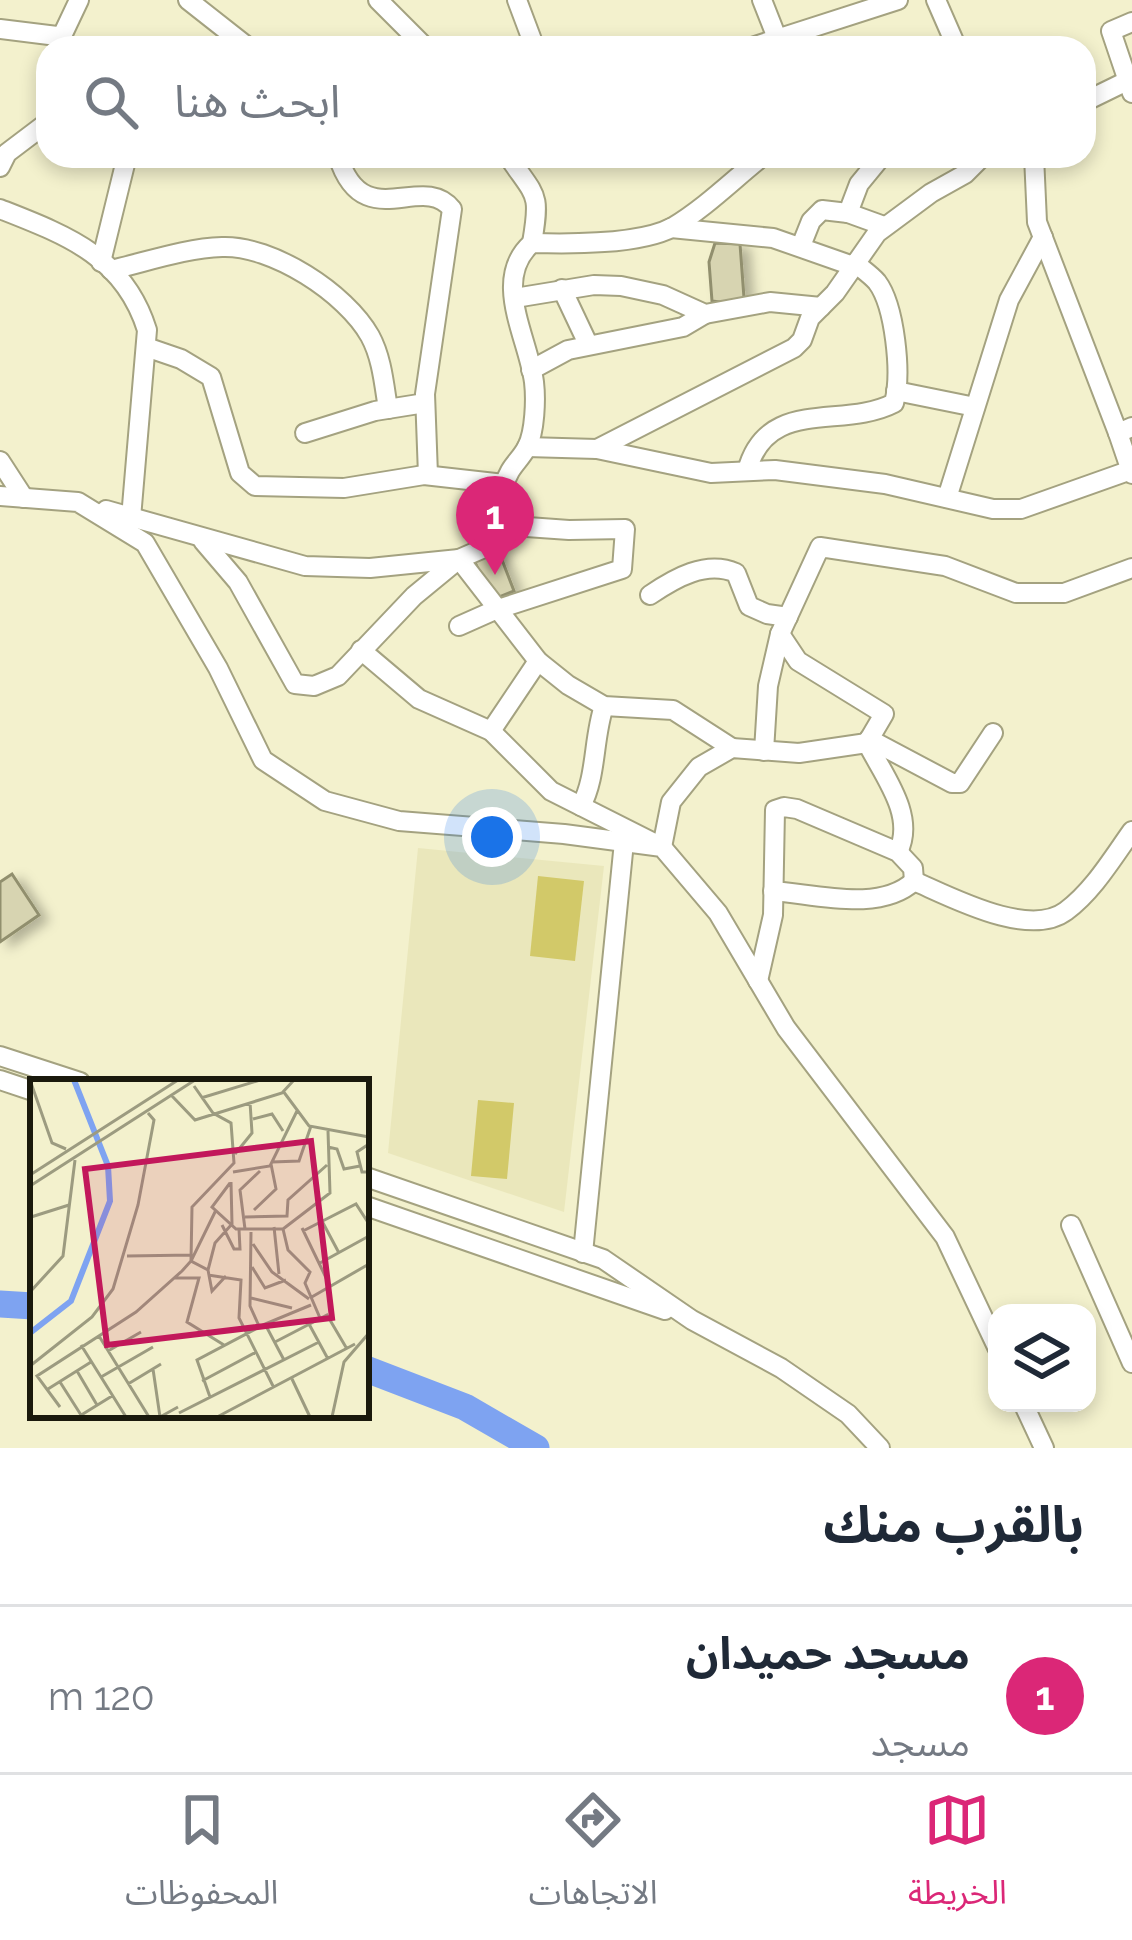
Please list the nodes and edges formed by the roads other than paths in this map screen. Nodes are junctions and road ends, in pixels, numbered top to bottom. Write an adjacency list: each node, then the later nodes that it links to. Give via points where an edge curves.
1 (79, 0): 10 (street)
2 (188, 0): 11 (street)
3 (378, 0): 12 (street)
4 (517, 0): 13 (street)
5 (762, 0): 14 (street)
6 (898, 0): 15 (street)
7 (936, 0): 16 (street)
8 (1132, 22): 18 (street, via 1111,31)
9 (0, 29): 17 (street)
10 (67, 36)
11 (234, 36)
12 (415, 36)
13 (530, 36)
14 (776, 36)
15 (783, 36)
16 (952, 36)
17 (36, 37)
18 (1129, 87): 19 (street)
19 (1096, 98)
20 (36, 131): 21 (street)
21 (0, 167)
22 (125, 168): 37 (street)
23 (342, 168): 46 (street, via 363,194 441,199 452,208)
24 (517, 168): 34 (street, via 539,206)
25 (748, 168): 32 (street)
26 (872, 168): 30 (street)
27 (971, 168): 31 (street)
28 (1035, 168): 33 (street)
29 (0, 209): 37 (street, via 68,236)
30 (848, 213): 31 (street); 35 (street, via 822,210)
31 (884, 226): 36 (street)
32 (671, 228): 34 (street); 35 (street)
33 (1043, 237): 47 (street, via 1009,300); 49 (street)
34 (532, 242): 39 (street, via 516,256)
35 (801, 246): 36 (street)
36 (854, 265): 40 (street); 45 (street, via 876,281 888,305)
37 (106, 266): 43 (street, via 124,279 140,309); 48 (street, via 222,247 274,256 355,315 377,351)
38 (562, 290): 39 (street); 41 (street, via 621,286); 42 (street)
39 (515, 298): 44 (street)
40 (821, 307): 41 (street, via 770,302); 52 (street, via 794,348)
41 (705, 314): 42 (street, via 683,327)
42 (588, 344): 44 (street)
43 (146, 346): 56 (street, via 211,377 240,473 255,486 344,488); 62 (street)
44 (531, 370): 51 (street)
45 (896, 391): 47 (street); 54 (street, via 884,409 777,428 757,443)
46 (425, 403): 48 (street); 56 (street)
47 (975, 407): 60 (street)
48 (388, 409): 50 (street)
49 (1125, 430): 55 (street)
50 (305, 433)
51 (527, 447): 52 (street); 57 (street)
52 (597, 449): 54 (street, via 680,469)
53 (0, 461): 59 (street)
54 (747, 471): 60 (street)
55 (1131, 472): 60 (street, via 1021,509)
56 (428, 475): 57 (street)
57 (504, 484): 63 (street)
58 (0, 496): 59 (street)
59 (24, 498): 61 (street)
60 (947, 498)
61 (78, 502): 62 (street); 81 (street, via 145,543 263,760 325,801 399,821)
62 (131, 518): 64 (street)
63 (499, 525): 65 (street, via 498,542); 68 (street, via 626,529 622,569)
64 (203, 541): 65 (street, via 304,566); 71 (street, via 238,582 295,684 338,676)
65 (459, 559): 68 (street); 71 (street)
66 (1132, 568): 70 (street, via 1064,593 1016,593 945,566 820,547)
67 (650, 595): 70 (street, via 686,572 725,569 736,573 749,606)
68 (495, 610): 69 (street); 72 (street)
69 (459, 626)
70 (784, 626): 76 (street, via 798,662 884,715); 78 (street, via 768,686)
71 (361, 650): 74 (street, via 419,699)
72 (538, 662): 73 (street); 74 (street)
73 (604, 706): 77 (street, via 673,710); 79 (street)
74 (491, 731): 79 (street, via 551,791)
75 (993, 733): 76 (street, via 960,783)
76 (868, 741): 78 (street); 83 (street, via 905,824)
77 (732, 748): 78 (street); 82 (street, via 699,767 671,802)
78 (764, 751)
79 (580, 806): 82 (street)
80 (1132, 831): 84 (street, via 1090,889 1047,921 985,911)
81 (624, 842): 82 (street); 94 (street)
82 (662, 847): 86 (street, via 718,913)
83 (898, 853): 84 (street); 85 (street, via 784,807 772,818)
84 (914, 881): 85 (street, via 892,896 868,898)
85 (773, 891): 86 (street)
86 (758, 982): 96 (street, via 945,1237)
87 (0, 1056): 88 (street)
88 (71, 1079)
89 (0, 1080): 90 (street)
90 (30, 1090)
91 (369, 1178): 94 (street)
92 (369, 1208): 95 (street)
93 (1072, 1225): 97 (street)
94 (583, 1253): 95 (street)
95 (692, 1319): 99 (street, via 831,1402)
96 (988, 1328)
97 (1132, 1364)
98 (1027, 1412): 100 (street)
99 (880, 1448)
100 (1044, 1448)

